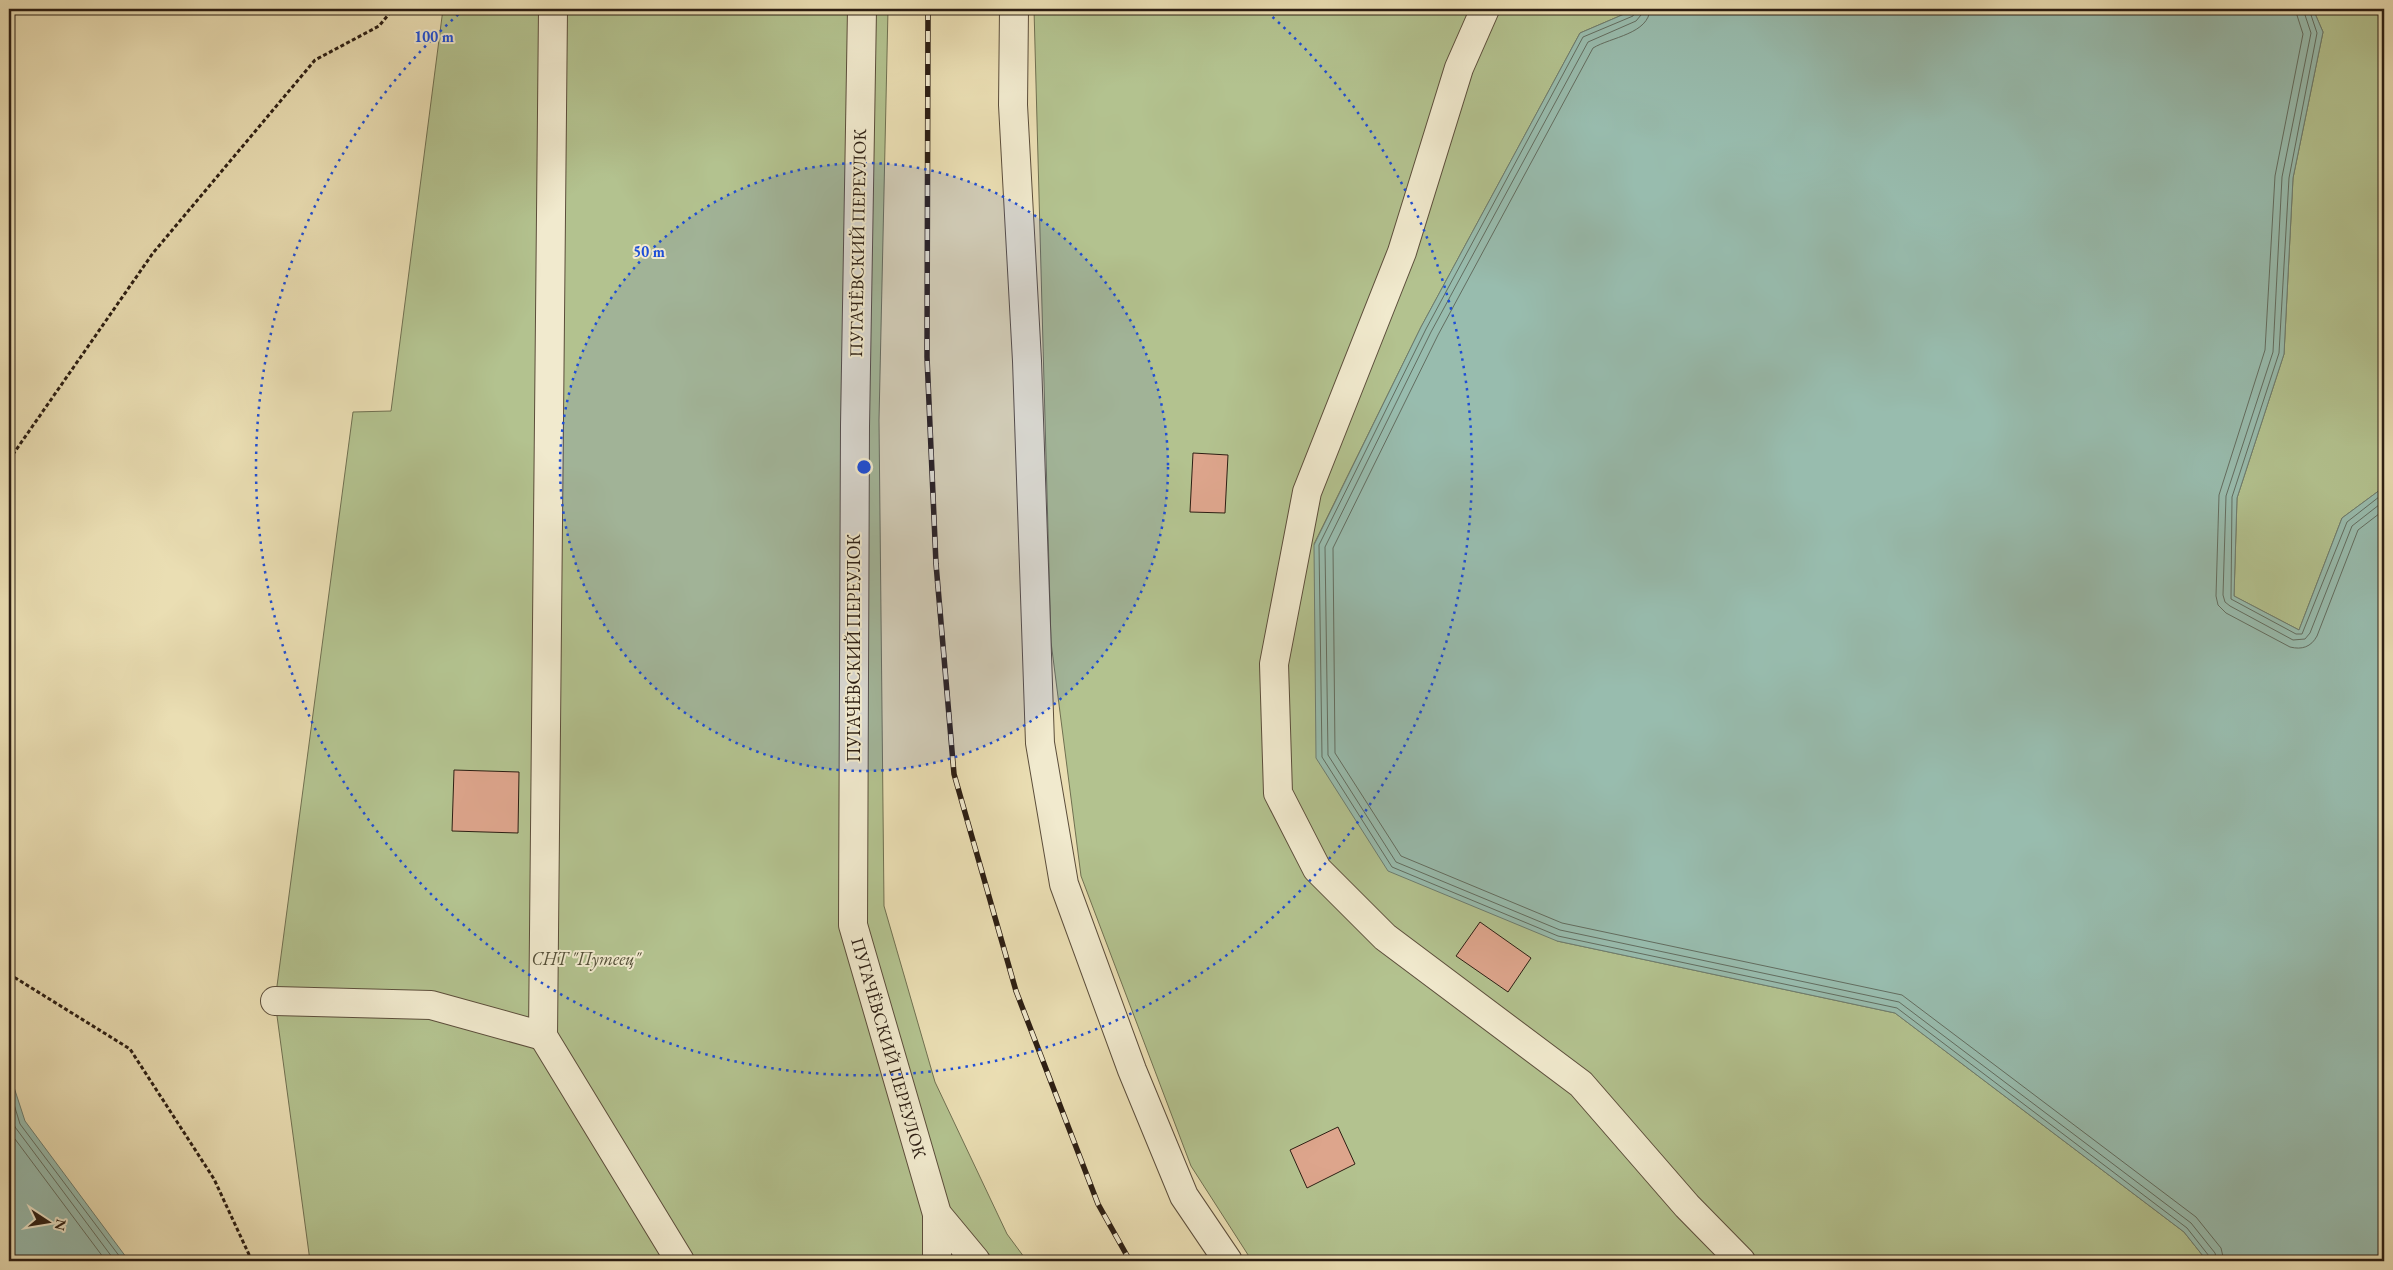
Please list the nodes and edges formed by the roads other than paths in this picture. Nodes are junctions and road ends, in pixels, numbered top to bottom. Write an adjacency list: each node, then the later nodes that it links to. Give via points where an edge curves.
1 (553, 9): 6 (street)
2 (862, 9): 7 (street, ПУГАЧЁВСКИЙ ПЕРЕУЛОК, via 855,436 853,925)
3 (1014, 9): 11 (street, via 1013,104 1027,361 1040,743 1062,874 1132,1070 1184,1196)
4 (1485, 9): 12 (street, via 1459,68 1402,252 1306,492 1274,664 1278,793 1317,869 1385,936 1581,1084 1687,1206)
5 (275, 1001): 6 (street, via 431,1005)
6 (543, 1036): 8 (street)
7 (937, 1214): 9 (street); 10 (street, ПУГАЧЁВСКИЙ ПЕРЕУЛОК)
8 (680, 1261)
9 (936, 1261)
10 (976, 1261)
11 (1228, 1261)
12 (1741, 1261)

